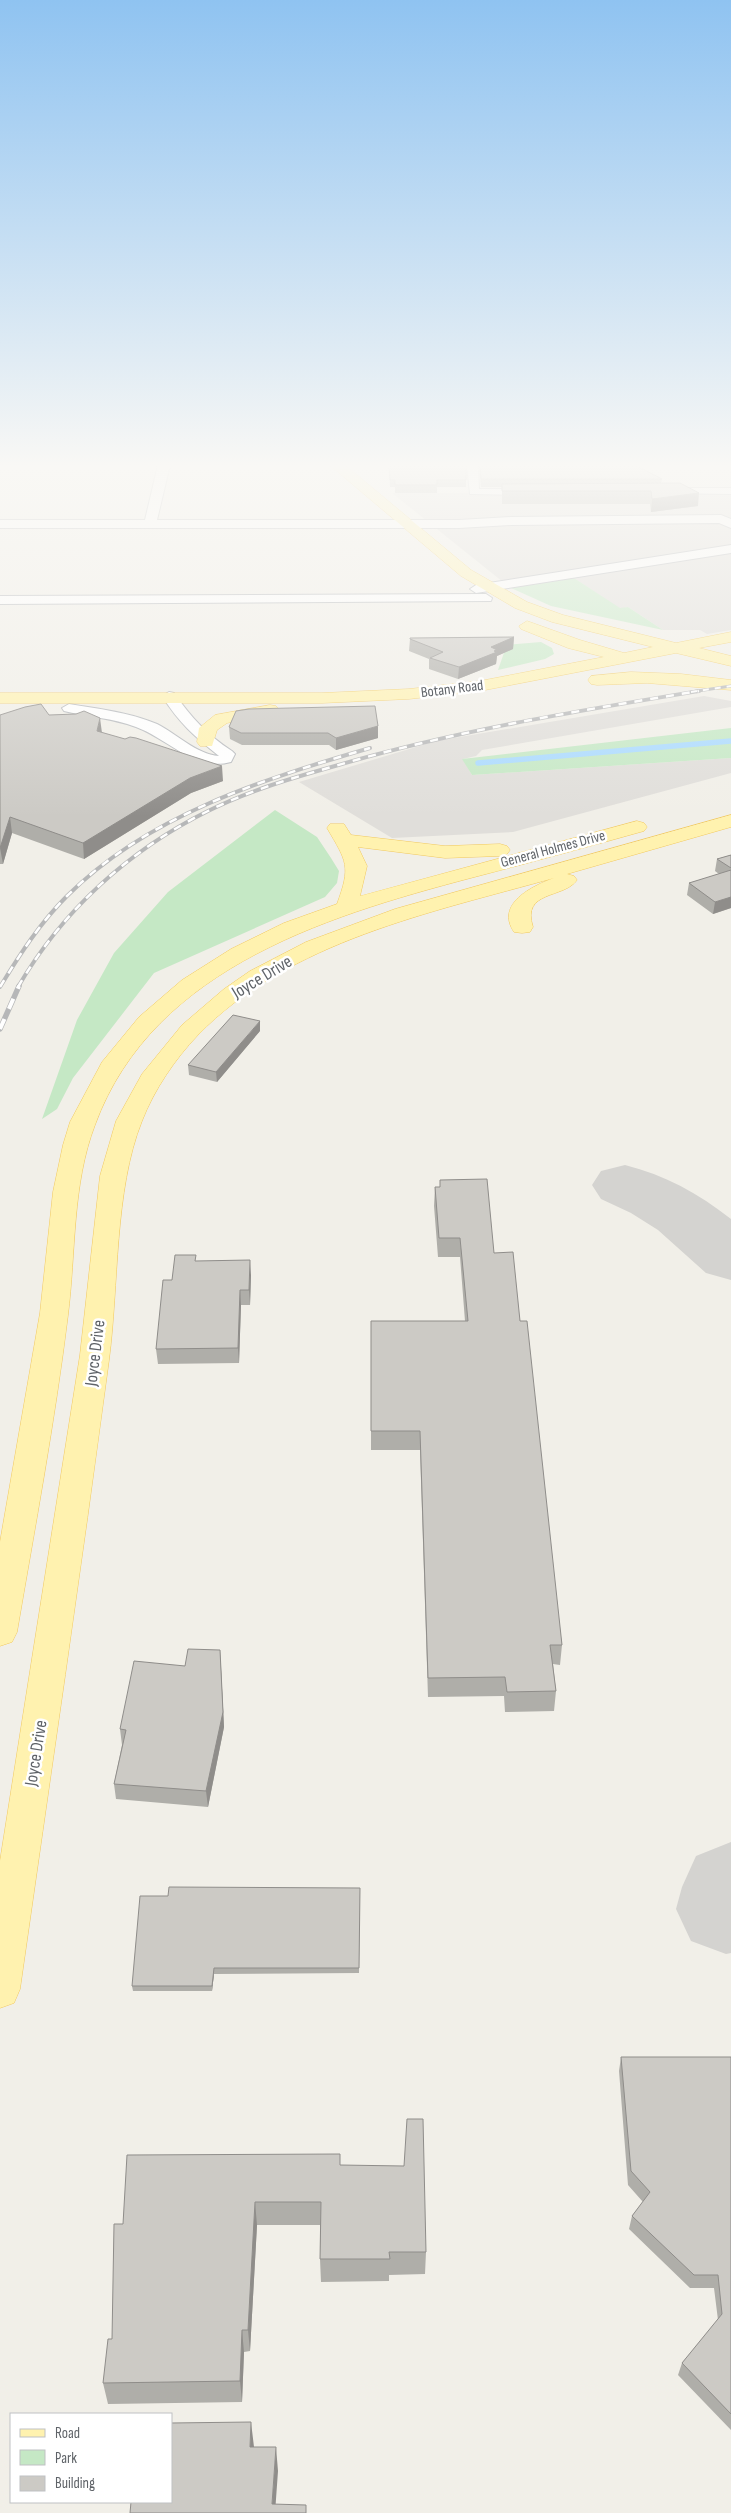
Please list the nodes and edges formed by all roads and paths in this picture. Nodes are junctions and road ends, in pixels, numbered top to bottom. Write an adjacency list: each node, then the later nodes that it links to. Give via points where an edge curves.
1 (475, 582): 3 (main road)
2 (537, 582): 3 (street)
3 (484, 591): 4 (street); 5 (main road); 7 (main road, via 518,621)
4 (0, 600)
5 (543, 615): 9 (main road); 13 (main road, via 562,628 632,648)
6 (731, 637): 9 (main road, Botany Road)
7 (558, 639): 13 (main road); 18 (main road, via 571,649 568,657)
8 (731, 647): 12 (main road)
9 (674, 648): 12 (main road); 13 (main road, Botany Road)
10 (731, 653): 11 (main road, Botany Road)
11 (714, 657): 12 (main road, Botany Road); 14 (main road)
12 (691, 658): 13 (main road, Botany Road); 13 (main road); 14 (main road)
13 (646, 661): 15 (main road, Botany Road); 15 (main road); 16 (main road); 18 (main road, Botany Road, via 525,683)
14 (731, 663)
15 (616, 676): 17 (main road, Botany Road)
16 (731, 678)
17 (597, 680): 19 (main road, via 661,677); 24 (main road, Botany Road, via 432,705)
18 (487, 684): 21 (main road, Botany Road, via 409,694)
19 (731, 685)
20 (0, 698): 21 (main road, Botany Road)
21 (173, 703): 23 (main road, Botany Road); 24 (main road, Botany Road); 25 (street)
22 (0, 708): 23 (main road, Botany Road)
23 (69, 708): 25 (street, via 147,726 210,761 221,762 228,758 227,754)
24 (270, 710): 25 (main road, via 221,719 208,728)
25 (206, 742)
26 (731, 804): 30 (main road, General Holmes Drive)
27 (731, 821): 31 (main road, General Holmes Drive)
28 (337, 828): 34 (main road, via 356,858 358,869)
29 (355, 840): 30 (main road, via 409,850 456,853)
30 (581, 842): 32 (main road, General Holmes Drive)
31 (618, 852): 33 (main road, General Holmes Drive); 35 (main road, via 591,870 528,899 520,909 518,920)
32 (376, 897): 34 (main road, Joyce Drive)
33 (454, 898): 37 (main road, Joyce Drive, via 342,935 252,981 210,1012 170,1052 145,1089 129,1121 113,1176 94,1364)
34 (346, 907): 36 (main road, Joyce Drive, via 275,933 180,992 122,1051 93,1099 83,1122 70,1173 46,1368)
35 (522, 927)
36 (0, 1632)
37 (0, 1989)

